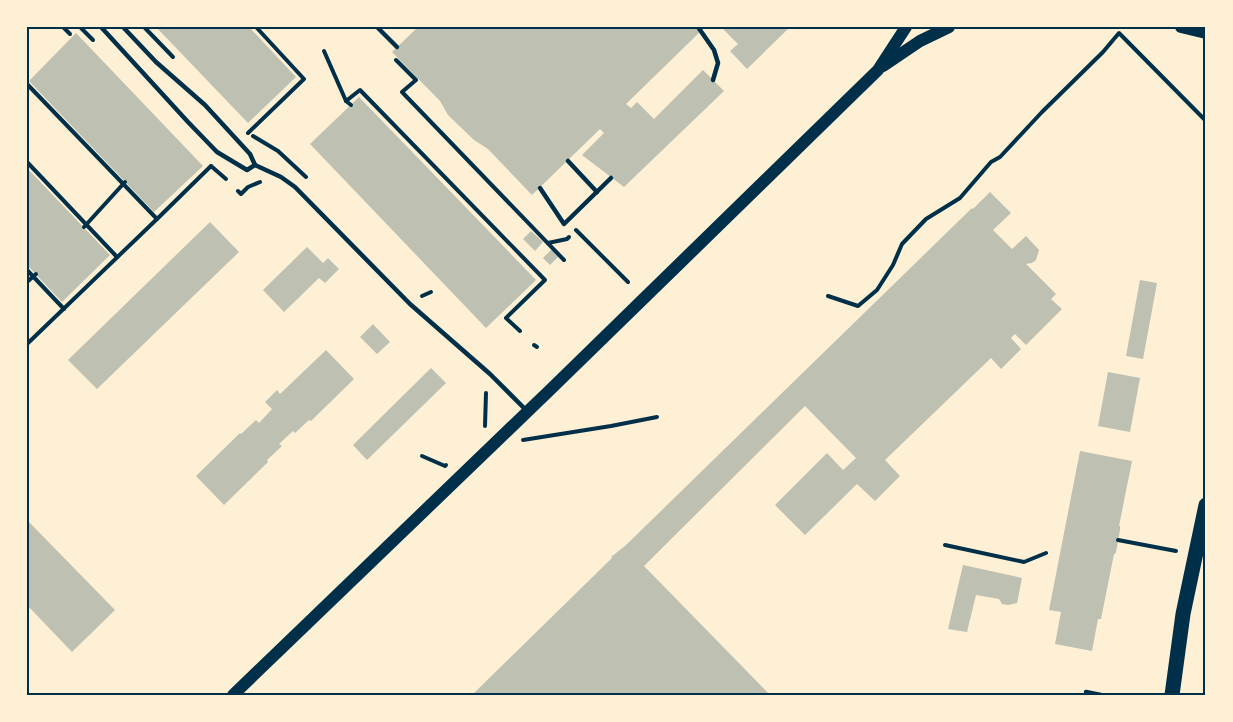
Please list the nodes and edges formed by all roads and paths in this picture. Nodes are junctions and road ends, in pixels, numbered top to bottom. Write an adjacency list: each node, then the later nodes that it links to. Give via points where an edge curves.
1 (63, 27): 11 (path)
2 (101, 27): 25 (lane, via 217,152 247,170)
3 (123, 27): 25 (lane, via 205,105 250,154)
4 (256, 27): 21 (path, via 304,79)
5 (377, 27): 12 (lane)
6 (698, 27): 16 (lane, via 718,63)
7 (906, 27): 15 (main road)
8 (949, 27): 15 (main road, via 920,41)
9 (1181, 27): 10 (main road)
10 (1206, 33)
11 (70, 34)
12 (397, 47)
13 (324, 51): 18 (path)
14 (391, 55): 34 (path, via 416,80 402,92)
15 (878, 70): 48 (main road)
16 (713, 80)
17 (27, 84): 27 (path)
18 (346, 100): 19 (path); 44 (path, via 360,90 545,280)
19 (351, 105)
20 (1206, 121): 41 (path, via 1119,33 960,198 926,219 902,244 877,290 858,306)
21 (248, 133)
22 (568, 160): 31 (lane)
23 (27, 162): 33 (path)
24 (211, 165): 32 (path)
25 (255, 165): 48 (lane, via 295,187 410,304)
26 (611, 178): 31 (lane)
27 (124, 183): 32 (path); 33 (path)
28 (265, 184): 30 (path, via 260,182 241,194)
29 (540, 188): 31 (lane, via 564,224)
30 (238, 191)
31 (597, 192)
32 (157, 219): 35 (path)
33 (85, 226): 35 (path)
34 (548, 243): 36 (path); 40 (path, via 567,239 577,229)
35 (117, 257): 42 (path)
36 (564, 260)
37 (27, 270): 38 (path)
38 (34, 275): 39 (path); 42 (path)
39 (27, 282)
40 (628, 282)
41 (828, 296)
42 (64, 309): 46 (path)
43 (501, 314): 44 (path)
44 (506, 318): 45 (path)
45 (520, 331)
46 (27, 344)
47 (486, 393): 50 (path)
48 (527, 411): 58 (main road)
49 (657, 417): 51 (path)
50 (485, 426)
51 (523, 440)
52 (1206, 505): 60 (main road, via 1183,614)
53 (1118, 540): 55 (path)
54 (945, 545): 56 (path, via 1024,562)
55 (1176, 551)
56 (1046, 553)
57 (1086, 692): 59 (lane)
58 (233, 695)
59 (1101, 695)
60 (1172, 695)

